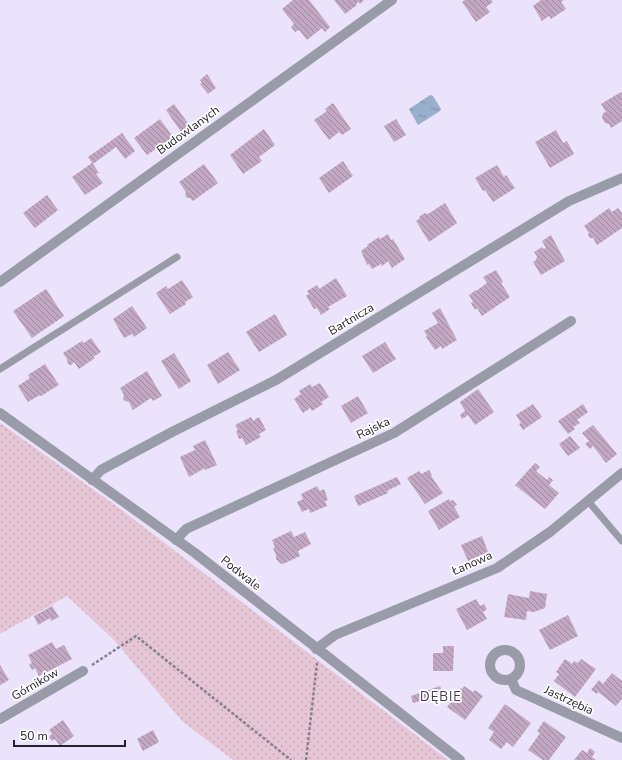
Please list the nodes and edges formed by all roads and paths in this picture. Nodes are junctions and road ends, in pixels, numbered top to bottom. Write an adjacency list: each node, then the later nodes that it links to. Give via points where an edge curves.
1 (392, 0): 4 (street, Budowlanych)
2 (622, 178): 9 (street, Bartnicza, via 569,201 276,380 101,470)
3 (177, 257): 6 (lane)
4 (0, 282)
5 (571, 321): 11 (street, Rajska, via 394,433 186,529)
6 (0, 369)
7 (0, 414): 9 (street, Podwale)
8 (622, 473): 10 (street, Łanowa)
9 (92, 480): 11 (street, Podwale)
10 (588, 501): 12 (lane); 13 (street, Łanowa, via 550,532 496,568 335,635)
11 (176, 540): 13 (street, Podwale)
12 (622, 541)
13 (316, 649): 19 (path, via 317,665); 20 (street, Podwale)
14 (83, 671): 16 (street, Górników); 18 (path, via 136,636)
15 (511, 679): 17 (street, Jastrzębia, via 516,690)
16 (0, 719)
17 (622, 738)
18 (291, 760)
19 (306, 760)
20 (460, 760)

